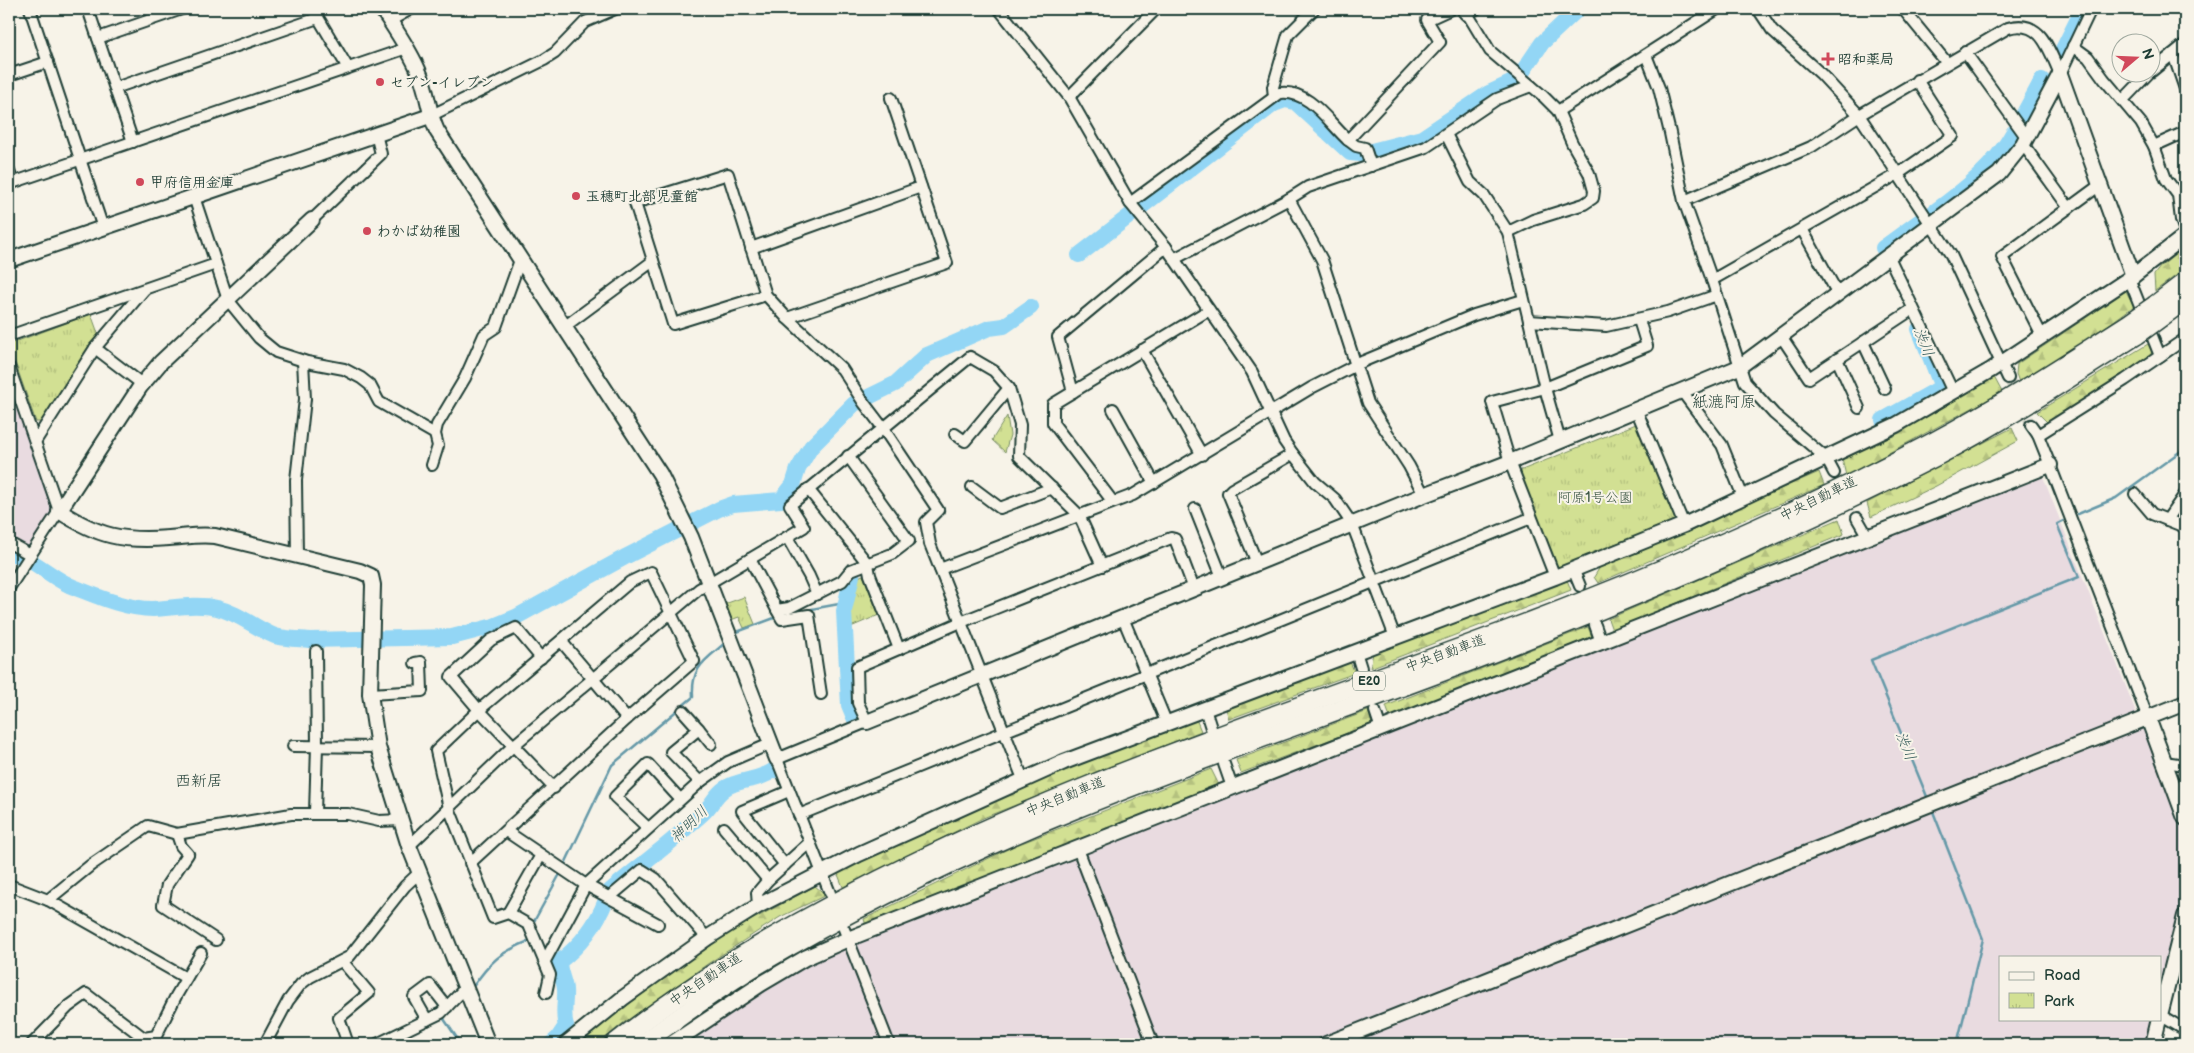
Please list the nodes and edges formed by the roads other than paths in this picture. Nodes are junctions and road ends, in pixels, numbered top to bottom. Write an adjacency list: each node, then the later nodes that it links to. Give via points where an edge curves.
1 (30, 9): 25 (street)
2 (88, 9): 18 (street)
3 (177, 9): 18 (street)
4 (382, 9): 17 (street)
5 (411, 9): 17 (street)
6 (614, 9): 42 (street, via 585,22 544,60)
7 (999, 9): 37 (street)
8 (1156, 9): 37 (street)
9 (1314, 9): 36 (street, via 1288,35 1273,87)
10 (1451, 9): 46 (street, via 1427,20 1440,42)
11 (1716, 9): 24 (street)
12 (1758, 9): 41 (street, via 1772,30 1821,74)
13 (1903, 9): 26 (street)
14 (2091, 9): 20 (street)
15 (1469, 10): 33 (street, via 1490,51)
16 (315, 13): 28 (street); 34 (street)
17 (390, 21): 21 (street)
18 (98, 38): 34 (street)
19 (2185, 44): 23 (street)
20 (2073, 46): 29 (street); 39 (street, via 2088,57)
21 (407, 48): 28 (street); 42 (street, via 420,72)
22 (1965, 52): 26 (street); 29 (street, via 2019,24 2038,32); 47 (street)
23 (2173, 54): 27 (street); 35 (street)
24 (1646, 55): 40 (street); 59 (street, via 1659,88)
25 (48, 62): 30 (street); 50 (street)
26 (1947, 62): 31 (street)
27 (2162, 63)
28 (348, 68): 48 (street)
29 (2060, 74): 47 (street); 55 (street)
30 (9, 75)
31 (1917, 80): 41 (street); 53 (street, via 1953,136)
32 (2141, 82): 39 (street)
33 (1530, 86): 40 (street); 45 (street, via 1497,99)
34 (115, 88): 48 (street)
35 (2185, 89)
36 (1274, 96): 46 (street, via 1287,92 1302,96); 60 (street)
37 (1069, 97): 60 (street)
38 (891, 98): 56 (street)
39 (2124, 100): 49 (street)
40 (1558, 112): 67 (street, via 1589,173 1593,198)
41 (1859, 115): 53 (street); 59 (street, via 1812,147)
42 (430, 116): 44 (street); 74 (street, via 436,131)
43 (2185, 132): 49 (street)
44 (376, 134): 57 (street); 62 (street, via 381,154)
45 (1446, 134): 51 (street, via 1426,147); 67 (street, via 1470,182 1484,195)
46 (1348, 140): 51 (street, via 1366,148)
47 (2025, 141): 61 (street); 63 (street, via 1999,174)
48 (133, 142): 50 (street)
49 (2154, 146): 66 (street, via 2166,179 2178,195)
50 (80, 160): 54 (street); 64 (street)
51 (1371, 165): 58 (street, via 1308,187)
52 (9, 171): 54 (street)
53 (1898, 174): 63 (street); 65 (street)
54 (11, 184)
55 (2100, 185): 61 (street); 77 (street)
56 (921, 187): 70 (street); 90 (street, via 947,263)
57 (194, 197): 64 (street); 76 (street)
58 (1289, 199): 72 (street); 106 (street, via 1322,260)
59 (1684, 201): 78 (street)
60 (1133, 208): 69 (street)
61 (2069, 208): 97 (street, via 2002,257)
62 (312, 220): 84 (street)
63 (1932, 224): 71 (street); 105 (street, via 1952,256)
64 (103, 228): 73 (street)
65 (1802, 229): 78 (street); 81 (street)
66 (2185, 231)
67 (1508, 232): 85 (street)
68 (2185, 236): 77 (street)
69 (1166, 246): 72 (street); 115 (street, via 1058,337)
70 (751, 248): 75 (street, via 728,174 635,203); 82 (street)
71 (1889, 257): 81 (street); 87 (street)
72 (1174, 258): 88 (street)
73 (9, 260)
74 (520, 260): 93 (street); 123 (street, via 496,327 484,335)
75 (653, 261): 82 (street, via 673,324); 93 (street)
76 (216, 264): 80 (street); 84 (street)
77 (2131, 277): 97 (street); 102 (street)
78 (1712, 280): 83 (street)
79 (2185, 282): 89 (highway, 中央自動車道 / E20)
80 (144, 289): 95 (street); 100 (street)
81 (1838, 294): 96 (street)
82 (766, 295): 90 (street)
83 (1717, 295): 91 (street); 108 (street)
84 (228, 300): 104 (street, via 259,338 276,352); 110 (street)
85 (1523, 300): 92 (street); 106 (street, via 1474,315)
86 (2185, 300): 89 (highway, 中央自動車道 / E20)
87 (1913, 309): 99 (street); 116 (street)
88 (1209, 310): 101 (street); 120 (street, via 1252,372)
89 (2159, 311): 94 (highway, 中央自動車道 / E20, bridge)
90 (787, 318): 122 (street, via 842,368)
91 (1639, 320): 92 (street, via 1606,326); 112 (street, via 1648,346)
92 (1529, 321): 112 (street)
93 (564, 327): 168 (street, via 660,474)
94 (2132, 329): 271 (highway, 中央自動車道 / E20, via 1935,440 1723,542 1514,628 1076,791 937,851 745,953); 272 (highway, 中央自動車道 / E20, via 2044,394 1940,454 1822,513 1722,559 1519,643 1074,810 943,867 754,966)
95 (9, 336)
96 (1781, 336): 103 (street, via 1809,378); 108 (street)
97 (2042, 336): 105 (street)
98 (2185, 339): 102 (street)
99 (1863, 342): 103 (street); 113 (street)
100 (95, 348): 110 (street); 127 (street)
101 (1142, 350): 115 (street); 128 (street)
102 (2160, 356): 125 (street)
103 (1837, 360): 117 (street)
104 (303, 361): 123 (street, via 344,369 370,385 379,402); 158 (street, via 306,399 296,480)
105 (2002, 362): 109 (street); 116 (street)
106 (1355, 366): 120 (street); 142 (street, via 1368,403)
107 (9, 367): 127 (street)
108 (1739, 367): 114 (street); 131 (street, via 1745,382 1774,414)
109 (2008, 378)
110 (142, 384): 146 (street)
111 (1009, 388): 122 (street, via 994,371 970,357); 124 (street, via 965,441); 138 (street, via 1020,425 1019,456)
112 (1545, 388): 126 (street); 132 (street, via 1492,402)
113 (1885, 389)
114 (1681, 390): 119 (street); 143 (street, via 1722,444)
115 (1073, 392): 144 (street, via 1053,404 1053,423)
116 (1952, 392): 131 (street, via 1896,425)
117 (1858, 408)
118 (1113, 409): 136 (street)
119 (1636, 409): 126 (street); 152 (street)
120 (1271, 411): 128 (street); 129 (street)
121 (2031, 425): 125 (street)
122 (883, 428): 130 (street); 164 (street, via 938,510 926,522)
123 (435, 434): 133 (street, via 438,446)
124 (955, 434)
125 (2038, 435): 134 (street)
126 (1560, 441): 132 (street)
127 (34, 442): 146 (street)
128 (1202, 454): 136 (street)
129 (1293, 454): 151 (street, via 1315,482 1335,499); 160 (street, via 1228,493)
130 (848, 456): 139 (street); 161 (street, via 909,541 892,554)
131 (1826, 458): 135 (street); 143 (street)
132 (1510, 462): 142 (street); 148 (street)
133 (432, 465)
134 (2050, 465): 155 (street); 197 (street)
135 (1834, 473)
136 (1154, 483): 144 (street)
137 (972, 487): 138 (street, via 1000,508)
138 (1052, 488): 147 (street)
139 (808, 489): 154 (street, via 790,505 804,527); 161 (street)
140 (2135, 494): 150 (street, via 2152,514)
141 (2185, 494): 150 (street)
142 (1424, 495): 151 (street)
143 (1743, 497): 152 (street)
144 (1114, 502): 147 (street)
145 (1195, 509): 165 (street)
146 (58, 511): 157 (street); 158 (street, via 84,527 122,539 202,534)
147 (1079, 515): 162 (street); 164 (street)
148 (1530, 518): 166 (street); 167 (street)
149 (1857, 518): 155 (street)
150 (2167, 520): 153 (street)
151 (1352, 524): 160 (street); 167 (street)
152 (1684, 525): 163 (street)
153 (2185, 527)
154 (787, 537): 159 (street); 172 (street)
155 (1868, 537): 180 (street)
156 (9, 545): 157 (street)
157 (29, 555): 170 (street)
158 (296, 556): 190 (street, via 371,576)
159 (750, 559): 168 (street); 173 (street)
160 (1257, 563): 165 (street)
161 (868, 564): 172 (street, via 851,570 842,581); 181 (street)
162 (1102, 566): 171 (street, via 1175,539); 176 (street)
163 (1574, 569): 166 (street); 169 (street)
164 (940, 570): 176 (street)
165 (1222, 577): 171 (street)
166 (1555, 577): 178 (street)
167 (1373, 581): 178 (street); 187 (street)
168 (710, 583): 174 (street); 206 (street)
169 (1580, 586)
170 (9, 588)
171 (1194, 589): 175 (street)
172 (817, 594): 173 (street)
173 (778, 610): 191 (street, via 782,619 809,615)
174 (671, 613): 179 (street, via 651,572 630,582); 189 (street); 198 (street, via 694,661)
175 (1124, 618): 187 (street); 188 (street)
176 (961, 622): 181 (street); 188 (street)
177 (1595, 625): 180 (street)
178 (1395, 638): 183 (street)
179 (561, 641): 184 (street); 189 (street)
180 (1601, 642): 202 (street)
181 (899, 649): 199 (street, via 856,667 858,703)
182 (316, 651): 208 (street)
183 (1356, 652): 186 (street); 194 (street)
184 (541, 658): 193 (street); 193 (street, via 516,628 491,640 451,677)
185 (415, 663): 190 (street, via 421,662 422,691)
186 (1361, 668)
187 (1146, 673): 200 (street); 204 (street)
188 (982, 676): 199 (street); 204 (street)
189 (592, 679): 198 (street); 209 (street)
190 (370, 694): 210 (street)
191 (821, 694)
192 (2185, 703): 197 (street)
193 (479, 710): 209 (street); 221 (street, via 436,751)
194 (1205, 710): 200 (street); 201 (street)
195 (683, 711): 203 (street)
196 (1375, 711): 202 (street)
197 (2148, 718): 212 (street); 263 (street)
198 (627, 719): 218 (street)
199 (867, 722): 211 (street)
200 (1167, 724): 215 (street)
201 (1211, 728)
202 (1381, 729): 217 (street)
203 (699, 730): 205 (street); 216 (street, via 671,752)
204 (1004, 731): 215 (street); 223 (street)
205 (711, 744)
206 (770, 744): 211 (street); 216 (street, via 728,762)
207 (293, 746): 208 (street)
208 (317, 746): 210 (street); 222 (street)
209 (514, 746): 218 (street); 221 (street)
210 (378, 747): 225 (street)
211 (777, 760): 219 (street)
212 (2164, 762): 214 (street); 224 (street)
213 (1224, 764): 217 (street)
214 (2185, 765)
215 (1023, 779): 237 (street)
216 (700, 782): 220 (street)
217 (1232, 787): 232 (street)
218 (554, 788): 228 (street)
219 (789, 791): 223 (street); 235 (street, via 742,811)
220 (680, 799): 226 (street); 226 (street, via 648,764 615,797)
221 (448, 808): 231 (street); 234 (street)
222 (315, 813): 225 (street, via 348,814 379,821); 229 (street, via 291,814)
223 (799, 815): 230 (street)
224 (2185, 818)
225 (400, 820): 231 (street)
226 (648, 828): 240 (street)
227 (724, 828): 238 (street)
228 (506, 831): 233 (street); 234 (street)
229 (177, 834): 243 (street, via 148,826 91,865); 250 (street, via 188,854 167,885 163,905)
230 (809, 843): 235 (street); 237 (street)
231 (409, 846): 236 (street)
232 (1078, 849): 248 (street); 275 (street)
233 (541, 855): 240 (street); 245 (street)
234 (470, 863): 245 (street, via 492,918)
235 (785, 865): 238 (street)
236 (420, 872): 252 (street, via 405,886 349,957); 255 (street)
237 (821, 874): 241 (street); 244 (street)
238 (768, 880): 244 (street, via 757,893)
239 (9, 885): 243 (street)
240 (586, 885): 242 (street); 253 (street)
241 (830, 893)
242 (610, 897): 247 (street); 249 (street, via 642,870 656,879)
243 (48, 900): 254 (street)
244 (758, 906): 249 (street)
245 (508, 913): 253 (street, via 528,925)
246 (2185, 916): 258 (street)
247 (658, 924)
248 (846, 934): 273 (street, via 768,980); 274 (street)
249 (706, 938): 270 (street)
250 (216, 940)
251 (201, 954): 254 (street)
252 (342, 961): 266 (street, via 301,984); 267 (street, via 369,993 339,1018)
253 (545, 961): 256 (street, via 550,974)
254 (186, 978): 264 (street, via 156,1036)
255 (466, 987): 257 (street); 269 (street)
256 (546, 993)
257 (447, 1007): 260 (street); 260 (street, via 430,985 414,997)
258 (2162, 1007)
259 (2162, 1016): 262 (street)
260 (427, 1020): 268 (street)
261 (2159, 1020): 277 (street)
262 (2185, 1030)
263 (1353, 1039): 276 (street)
264 (145, 1041): 265 (street, via 86,994 68,1007)
265 (32, 1044)
266 (265, 1044)
267 (348, 1044)
268 (377, 1044)
269 (488, 1044)
270 (566, 1044)
271 (614, 1044)
272 (642, 1044)
273 (671, 1044)
274 (889, 1044)
275 (1152, 1044)
276 (1326, 1044)
277 (2153, 1044)

